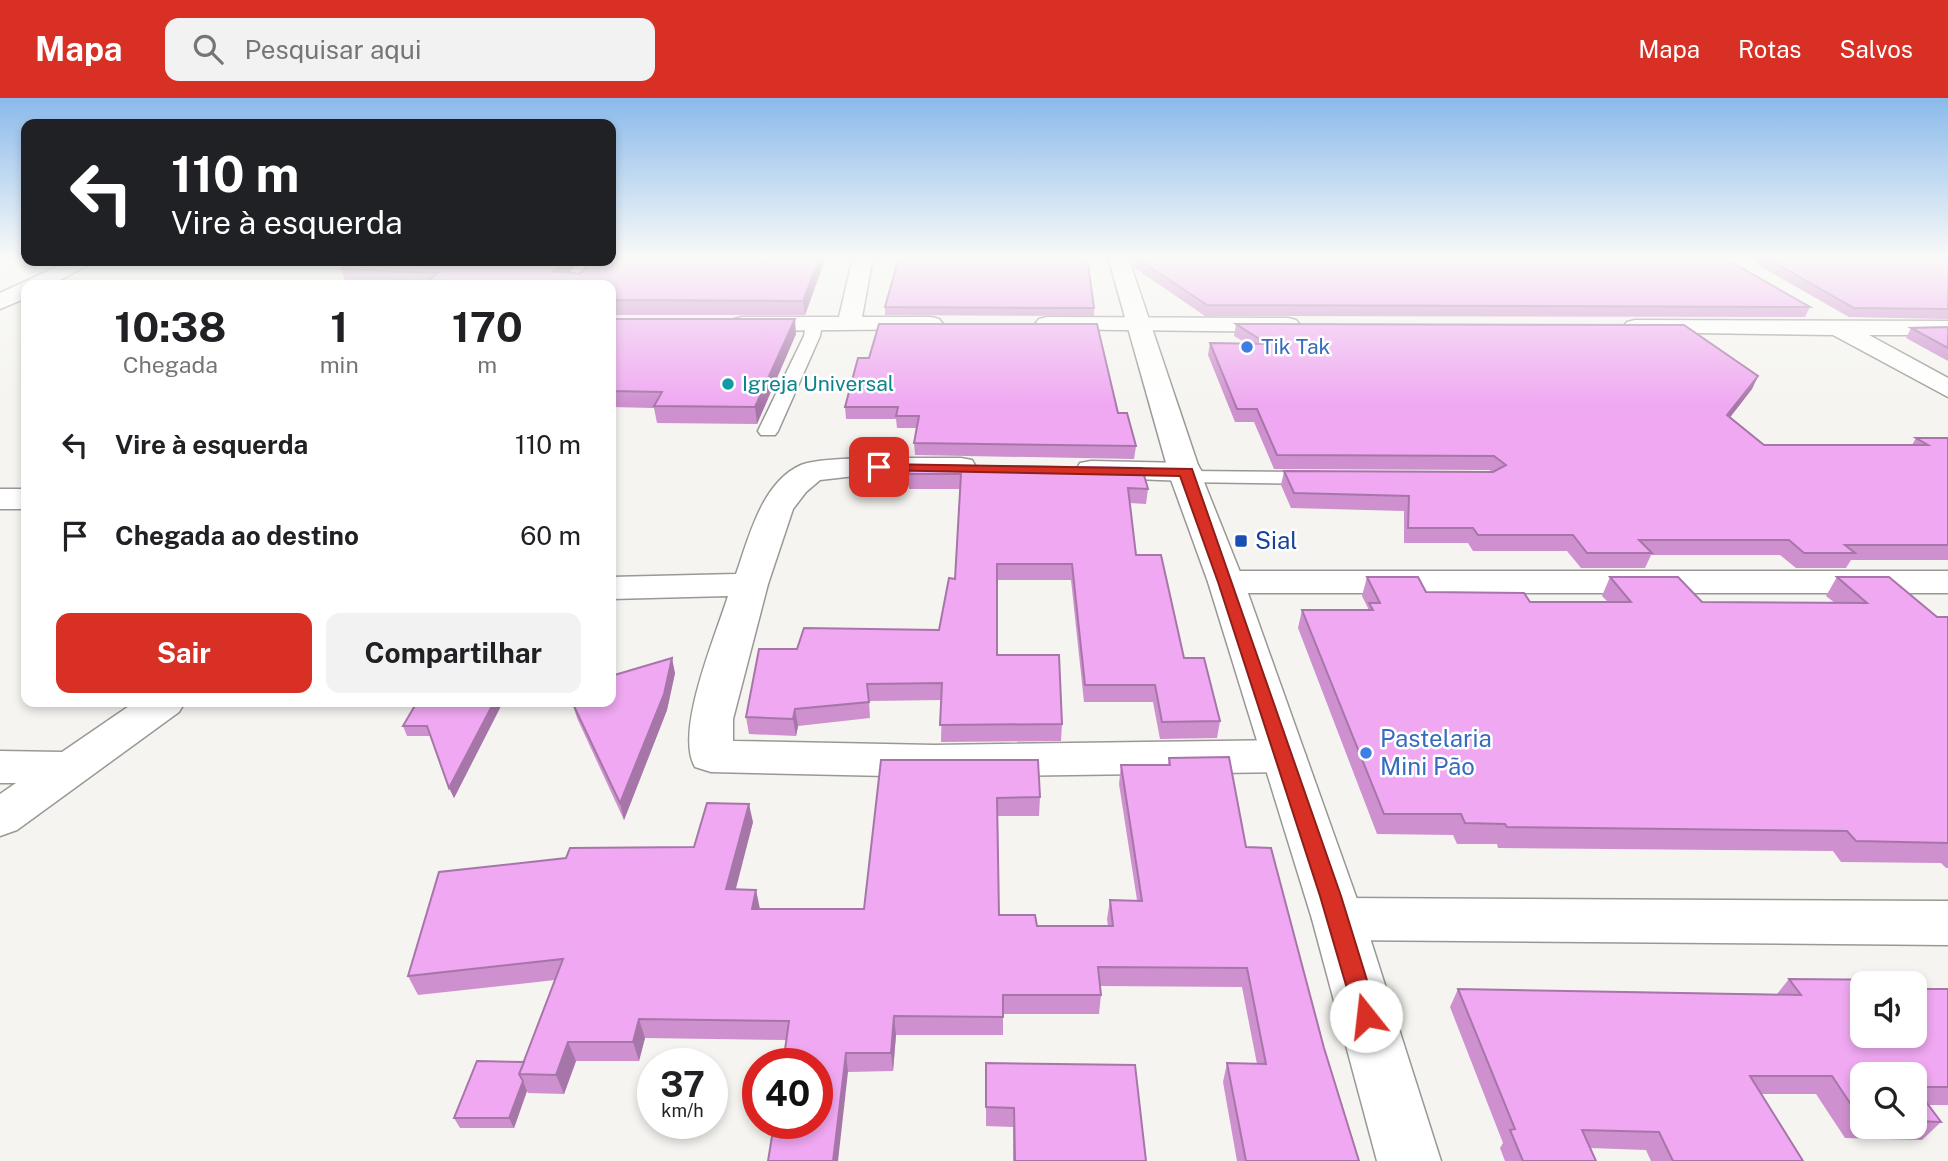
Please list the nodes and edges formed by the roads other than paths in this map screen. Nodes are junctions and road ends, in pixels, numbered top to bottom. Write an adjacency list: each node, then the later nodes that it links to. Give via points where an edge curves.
1 (853, 307): 6 (street)
2 (1135, 307): 9 (street)
3 (1804, 307): 12 (street)
4 (719, 324): 5 (street)
5 (814, 324): 6 (street); 15 (lane)
6 (849, 324): 7 (street)
7 (960, 324)
8 (1030, 324): 9 (street)
9 (1141, 324): 10 (street); 18 (street)
10 (1308, 325)
11 (1615, 327): 12 (street)
12 (1838, 327): 13 (street); 14 (street)
13 (1948, 328)
14 (1948, 389)
15 (768, 431)
16 (1002, 468): 24 (street, via 855,467 811,472 777,507)
17 (1055, 469): 18 (street)
18 (1186, 475): 19 (lane); 22 (street)
19 (1337, 478)
20 (0, 499): 21 (street)
21 (21, 499)
22 (1226, 582): 23 (street); 27 (street)
23 (1948, 582)
24 (750, 584): 25 (street); 27 (street, via 712,719 711,756 934,761)
25 (616, 588)
26 (157, 707): 29 (street)
27 (1284, 756): 31 (street)
28 (0, 767): 29 (street)
29 (70, 768): 30 (street)
30 (0, 818)
31 (1338, 919): 32 (street); 33 (street)
32 (1948, 923)
33 (1409, 1161)

